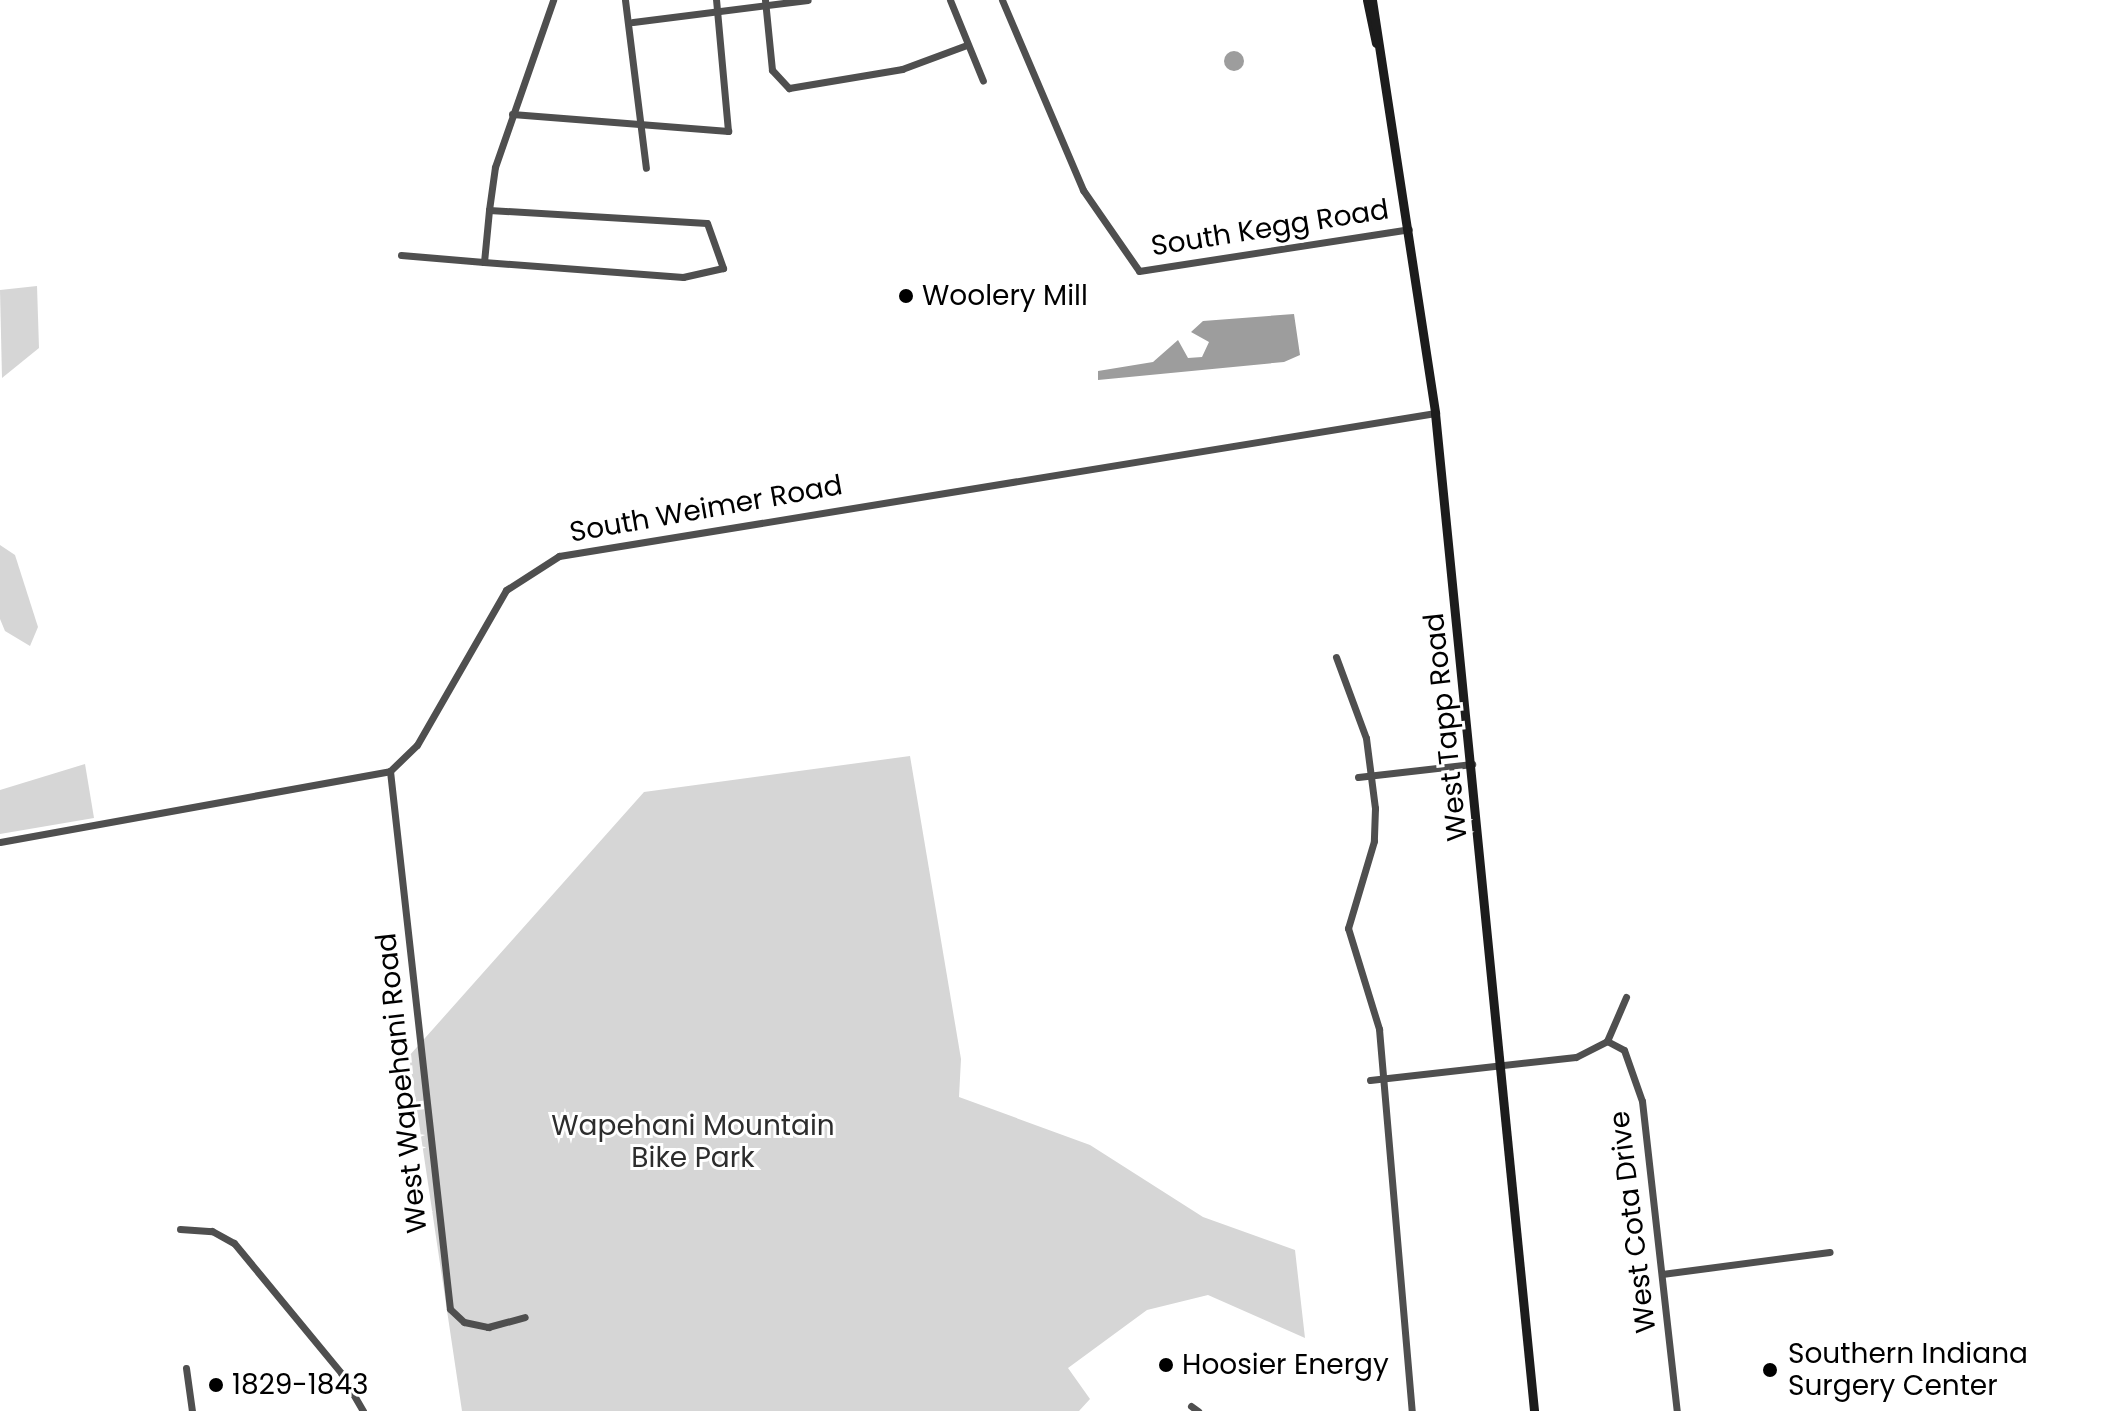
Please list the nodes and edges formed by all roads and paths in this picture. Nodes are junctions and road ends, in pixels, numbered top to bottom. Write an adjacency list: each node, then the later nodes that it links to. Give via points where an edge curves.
1 (553, 0): 13 (street)
2 (625, 0): 10 (street)
3 (716, 0): 9 (street)
4 (808, 0): 8 (street)
5 (950, 0): 11 (street)
6 (1002, 0): 17 (street, South Kegg Road, via 1083,190 1139,271)
7 (1370, 0): 17 (main road, West Tapp Road)
8 (766, 2): 9 (street); 11 (street, via 777,80 793,89 853,81)
9 (717, 10): 10 (street); 14 (street, via 728,131)
10 (633, 22): 14 (street)
11 (967, 45): 12 (street)
12 (983, 81)
13 (512, 114): 14 (street); 16 (street)
14 (644, 126): 15 (street)
15 (646, 168)
16 (489, 210): 19 (street); 19 (street, via 707,223 723,268 672,276)
17 (1409, 229): 20 (main road, West Tapp Road)
18 (401, 255): 19 (street)
19 (484, 262)
20 (1435, 413): 22 (main road, West Tapp Road); 23 (street, South Weimer Road, via 559,556 506,590 417,745)
21 (1336, 657): 24 (street)
22 (1472, 764): 24 (street); 29 (main road, West Tapp Road)
23 (390, 771): 26 (street); 35 (street, West Wapehani Road, via 450,1309 464,1322 488,1327)
24 (1371, 776): 25 (street); 30 (street, via 1374,841 1348,928 1377,1018)
25 (1358, 777)
26 (0, 842)
27 (1626, 997): 28 (street)
28 (1607, 1041): 29 (street, via 1576,1057); 34 (street, West Cota Drive, via 1624,1050 1642,1101)
29 (1504, 1068): 30 (street); 40 (main road, West Tapp Road)
30 (1382, 1079): 31 (street); 39 (street)
31 (1370, 1080)
32 (180, 1229): 38 (street, via 212,1231 234,1243 341,1373)
33 (1830, 1252): 34 (street)
34 (1662, 1274): 41 (street, West Cota Drive)
35 (525, 1317)
36 (186, 1368): 37 (street)
37 (192, 1411)
38 (362, 1411)
39 (1412, 1411)
40 (1534, 1411)
41 (1677, 1411)

